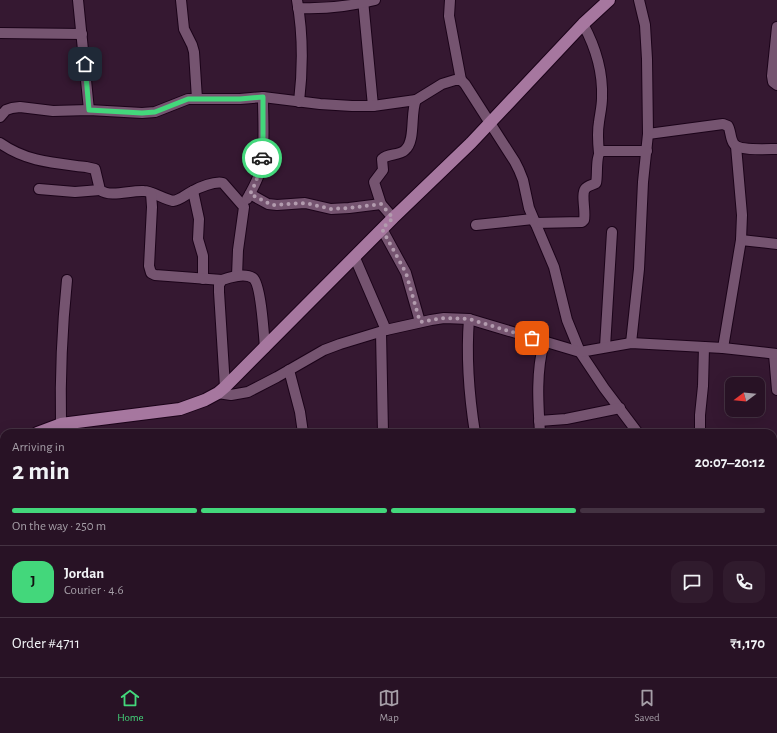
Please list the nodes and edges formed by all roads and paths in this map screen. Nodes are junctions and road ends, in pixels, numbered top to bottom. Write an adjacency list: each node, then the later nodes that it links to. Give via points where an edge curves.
1 (78, 0): 12 (street)
2 (182, 0): 16 (street, via 184,29 194,52)
3 (375, 0): 7 (street)
4 (450, 0): 13 (street, via 449,16)
5 (609, 0): 9 (main road)
6 (639, 0): 23 (street, via 645,25)
7 (363, 2): 8 (street, via 314,8); 19 (street)
8 (298, 4): 18 (street, via 302,60)
9 (583, 24): 22 (main road); 28 (street, via 596,54 602,91 598,125)
10 (777, 27): 14 (street, via 772,76 773,82)
11 (0, 33): 12 (street)
12 (82, 34): 20 (street)
13 (461, 80): 17 (street, via 442,84); 22 (street)
14 (777, 84)
15 (263, 97): 16 (street); 18 (street); 33 (street, via 260,166)
16 (197, 99): 20 (street, via 188,99 155,112)
17 (416, 100): 19 (street); 34 (street, via 412,110 408,147 405,151 382,159 383,170 374,182)
18 (299, 102): 19 (street)
19 (373, 106)
20 (89, 110): 21 (street, via 53,111 20,107 6,110)
21 (0, 117)
22 (490, 122): 36 (main road); 37 (street, via 519,170)
23 (648, 134): 25 (street, via 723,124 728,126); 27 (street)
24 (0, 143): 30 (street, via 12,152 32,159 94,169)
25 (736, 146): 26 (street); 41 (street, via 742,215)
26 (777, 149)
27 (647, 151): 28 (street); 52 (street)
28 (599, 153): 37 (street, via 596,182 584,192 584,220)
29 (39, 189): 30 (street, via 75,192)
30 (100, 190): 32 (street, via 111,193)
31 (193, 191): 32 (street, via 173,201); 35 (street, via 223,183); 45 (street, via 199,219 198,239)
32 (151, 193): 45 (street, via 151,273)
33 (250, 194): 34 (street, via 272,205 306,203 331,209); 35 (street)
34 (381, 204): 36 (street)
35 (244, 207): 44 (street)
36 (393, 218): 39 (main road)
37 (534, 221): 38 (street); 57 (street, via 552,261 567,320)
38 (476, 225)
39 (382, 229): 43 (main road); 49 (street, via 406,273)
40 (612, 232): 53 (street)
41 (741, 240): 42 (street); 56 (street)
42 (777, 244)
43 (355, 258): 50 (street); 55 (main road)
44 (237, 276): 47 (street); 55 (street, via 249,276 256,281)
45 (204, 279): 47 (street)
46 (67, 280): 64 (street, via 62,327)
47 (222, 280): 60 (street, via 219,292)
48 (469, 319): 49 (street, via 444,318); 51 (street); 68 (street, via 469,388)
49 (420, 322): 50 (street)
50 (383, 331): 59 (street, via 324,350); 67 (street)
51 (544, 342): 57 (street); 63 (street, via 539,370)
52 (631, 343): 53 (street); 54 (street)
53 (605, 347): 57 (street)
54 (704, 347): 56 (street); 71 (street)
55 (266, 348): 60 (main road)
56 (723, 348): 58 (street)
57 (580, 352): 62 (street)
58 (776, 354): 61 (street)
59 (288, 370): 60 (street, via 248,392 231,396); 66 (street)
60 (222, 390): 64 (main road, via 194,405 180,409)
61 (777, 390)
62 (620, 408): 63 (street, via 566,419); 70 (street)
63 (540, 421): 69 (street)
64 (61, 424): 65 (main road)
65 (48, 429)
66 (302, 429)
67 (383, 429)
68 (474, 429)
69 (540, 429)
70 (635, 429)
71 (700, 429)

